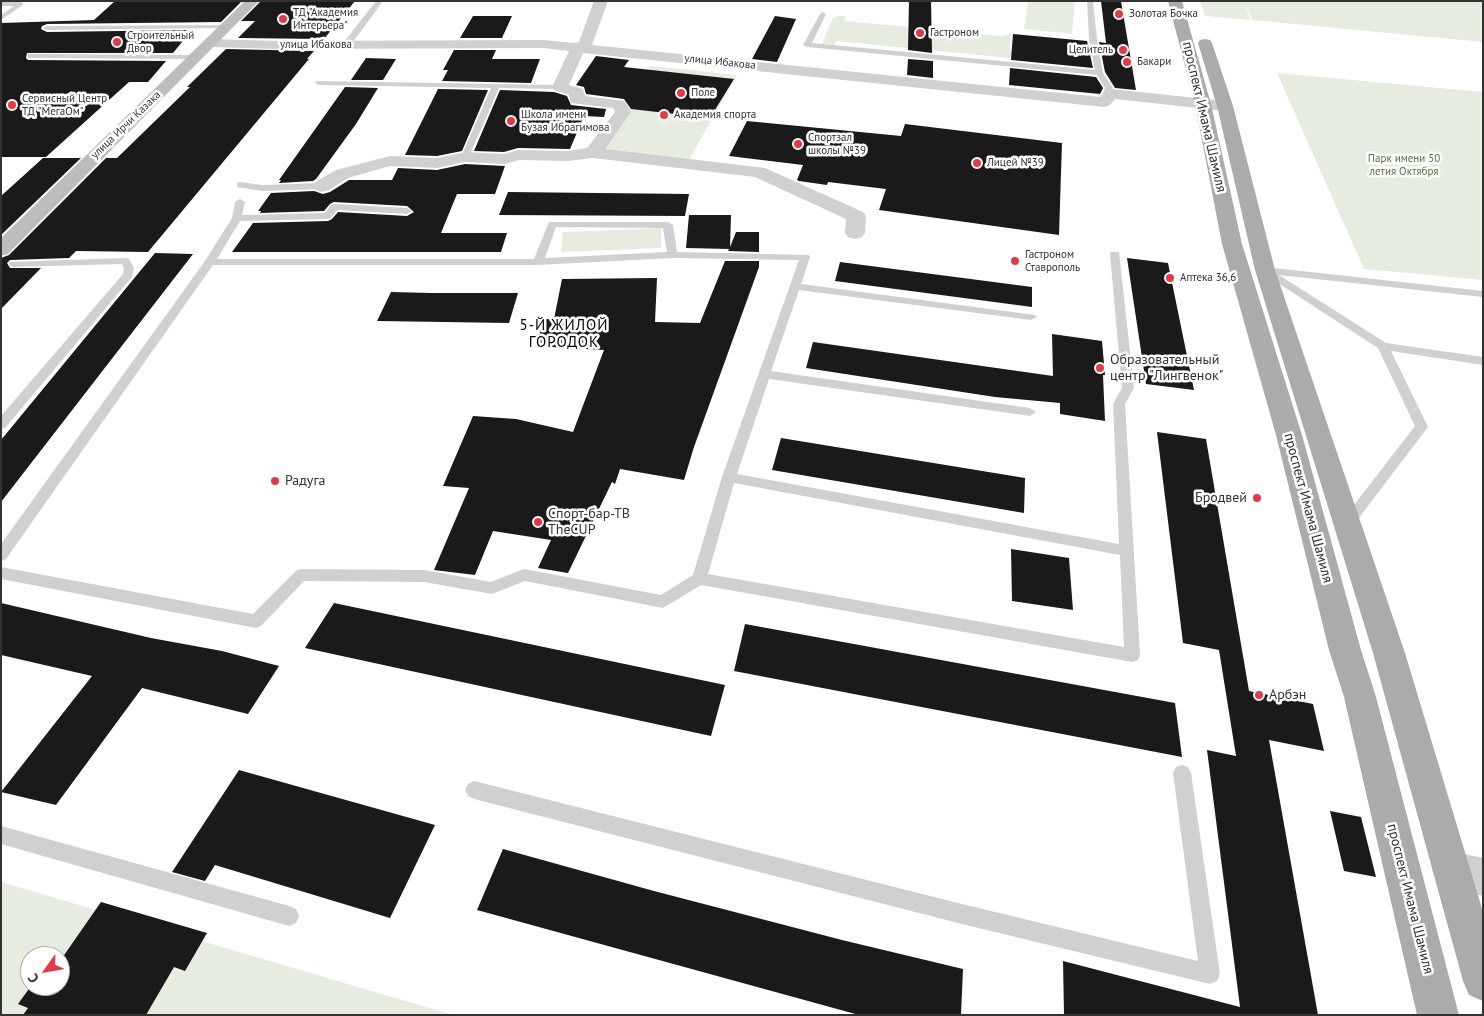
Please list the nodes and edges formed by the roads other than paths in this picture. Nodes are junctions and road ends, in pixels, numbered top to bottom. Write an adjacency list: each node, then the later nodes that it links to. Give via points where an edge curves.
1 (253, 1): 9 (main road, улица Ирчи Казака)
2 (380, 1): 13 (lane)
3 (601, 1): 14 (street)
4 (1090, 1): 17 (lane)
5 (1175, 1): 22 (main road, проспект Имама Шамиля)
6 (1, 4): 8 (lane, via 21,4)
7 (823, 14): 17 (lane, via 807,45)
8 (1, 18)
9 (227, 27): 11 (lane); 12 (main road, улица Ирчи Казака)
10 (1201, 27): 22 (main road, проспект Имама Шамиля)
11 (47, 28)
12 (210, 43): 13 (street, улица Ибакова); 16 (main road, улица Ирчи Казака)
13 (347, 44): 14 (street, улица Ибакова, via 543,44)
14 (582, 47): 20 (street); 21 (street, улица Ибакова)
15 (31, 56): 16 (lane)
16 (196, 57): 31 (main road, улица Ирчи Казака)
17 (1099, 73): 21 (lane, via 1108,88)
18 (319, 83): 19 (lane)
19 (496, 86): 20 (lane); 24 (lane)
20 (560, 87): 23 (street, via 578,92 577,100 618,104 623,112)
21 (1104, 102): 22 (street, улица Ибакова, via 1112,94)
22 (1214, 105): 37 (main road, проспект Имама Шамиля, via 1232,244); 38 (main road, проспект Имама Шамиля)
23 (593, 153): 24 (street, via 518,155 505,159); 30 (street, via 759,172 856,216)
24 (465, 156): 26 (street, via 437,163 390,161 342,174)
25 (240, 185): 26 (lane, via 262,188)
26 (322, 186)
27 (240, 202): 29 (lane)
28 (407, 211): 29 (lane, via 334,207 328,216)
29 (237, 218): 34 (lane)
30 (855, 233)
31 (3, 246)
32 (1115, 254): 49 (lane, via 1128,388 1119,404)
33 (672, 256): 35 (lane); 35 (lane, via 668,225 552,224); 39 (lane, via 805,257)
34 (210, 262): 35 (lane); 50 (lane)
35 (538, 262)
36 (14, 264): 46 (lane, via 103,260 125,261 129,268 128,275)
37 (1239, 268): 38 (main road); 59 (main road, проспект Имама Шамиля, via 1289,435 1360,697)
38 (1265, 270): 40 (lane); 42 (lane); 48 (main road, проспект Имама Шамиля)
39 (794, 286): 41 (lane); 44 (lane)
40 (1483, 294)
41 (1031, 317)
42 (1383, 346): 43 (lane); 48 (lane, via 1422,427)
43 (1483, 360)
44 (763, 374): 45 (lane); 47 (lane)
45 (1030, 412)
46 (1, 425)
47 (730, 477): 49 (lane); 52 (lane)
48 (1347, 522): 56 (main road, проспект Имама Шамиля, via 1389,653)
49 (1127, 550): 52 (lane, via 1132,655)
50 (1, 555)
51 (1, 573): 52 (lane, via 256,621 301,575 424,576 492,588 524,575 663,602)
52 (699, 579)
53 (1182, 773): 54 (lane, via 1210,974)
54 (474, 790)
55 (1, 835): 57 (lane)
56 (1467, 873): 58 (main road, проспект Имама Шамиля)
57 (289, 916)
58 (1483, 981)
59 (1438, 1015)

